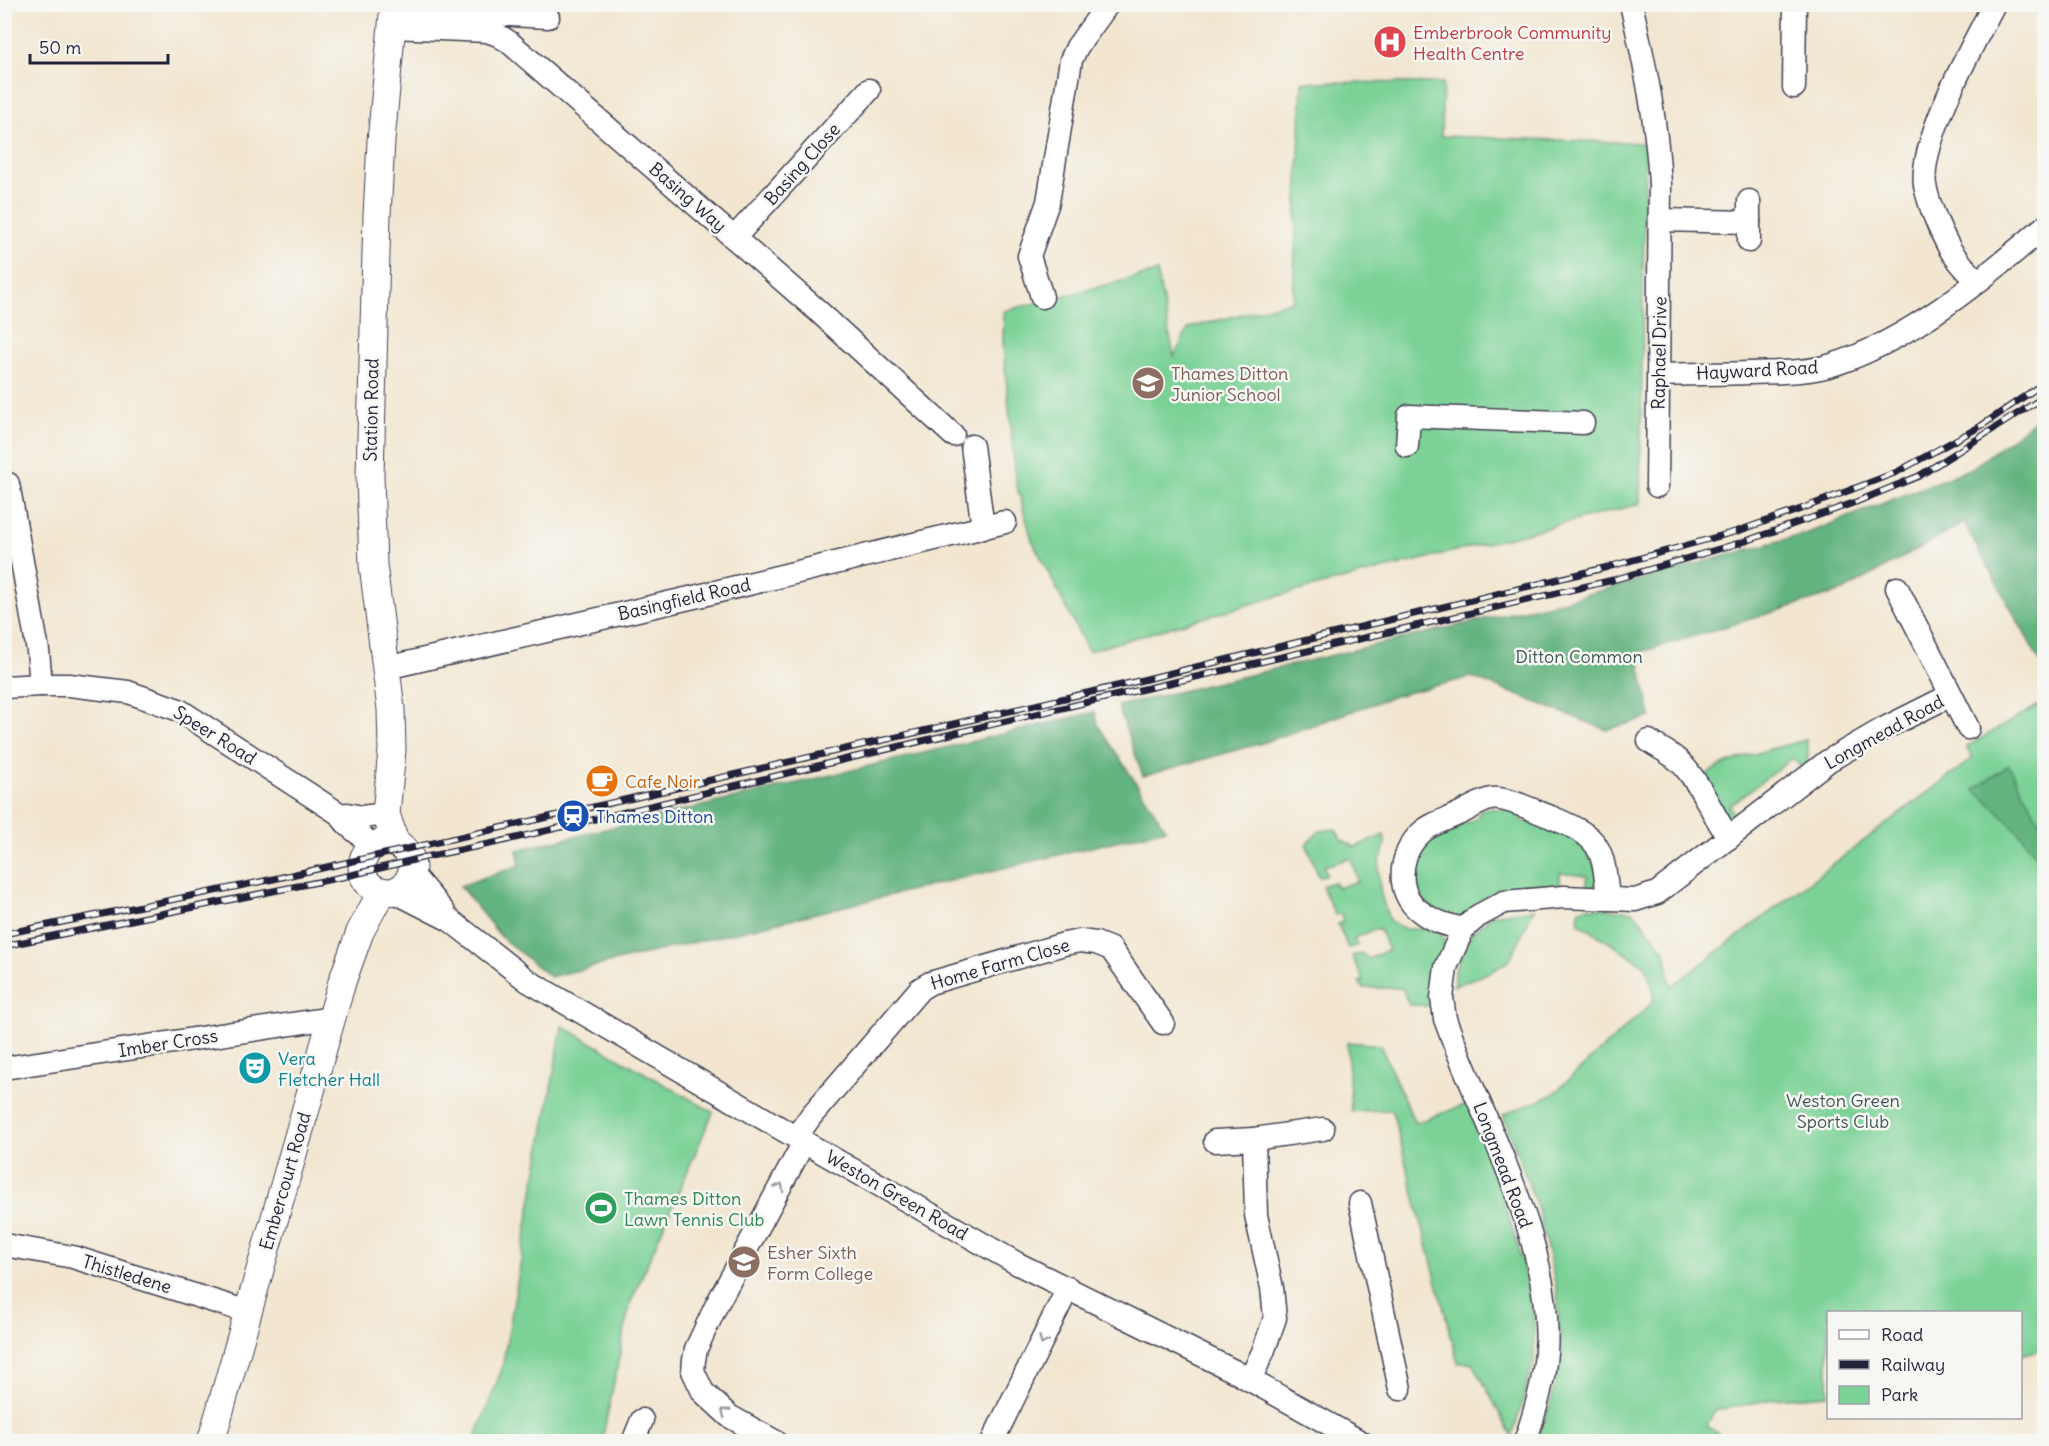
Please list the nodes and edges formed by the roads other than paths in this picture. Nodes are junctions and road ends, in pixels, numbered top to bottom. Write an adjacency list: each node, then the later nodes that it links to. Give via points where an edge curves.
1 (1108, 4): 14 (street, via 1071,60 1048,202 1029,256)
2 (1631, 4): 9 (street, Raphael Drive, via 1658,140)
3 (1795, 4): 7 (street)
4 (1994, 4): 13 (street, via 1938,122 1925,161 1925,185 1935,215 1951,250)
5 (393, 14): 6 (street); 12 (street, Basing Way, via 498,35); 23 (main road, Station Road, via 377,215 370,476 373,565)
6 (548, 17)
7 (1794, 87)
8 (869, 90): 12 (street, Basing Close)
9 (1660, 220): 10 (street); 15 (street, Raphael Drive)
10 (1749, 221)
11 (2044, 227): 13 (street, Hayward Road)
12 (734, 238): 21 (street, Basing Way, via 963,441)
13 (1977, 282): 15 (street, Hayward Road, via 1878,347 1831,366 1771,373)
14 (1042, 297)
15 (1659, 375): 18 (street, Raphael Drive)
16 (1583, 423): 17 (street, via 1409,416)
17 (1407, 446)
18 (1657, 486)
19 (14, 493): 24 (street)
20 (1005, 522): 21 (street, Basingfield Road)
21 (983, 528): 23 (street, Basingfield Road)
22 (1897, 588): 26 (street, Longmead Road)
23 (386, 668): 29 (main road, Station Road, via 392,750)
24 (41, 685): 25 (street, Speer Road); 30 (street, Speer Road, via 128,692 179,710)
25 (4, 687)
26 (1951, 695): 27 (street, Longmead Road); 31 (street, Longmead Road, via 1825,756)
27 (1968, 728)
28 (1650, 741): 31 (street, via 1680,761)
29 (386, 814): 30 (street); 32 (main road, Station Road)
30 (341, 815): 32 (street, Speer Road, via 367,839)
31 (1729, 838): 34 (street, Longmead Road, via 1657,893 1635,900)
32 (382, 845): 33 (main road, via 404,848 411,859); 33 (main road, via 364,856 363,870 367,882)
33 (395, 885): 36 (main road, Embercourt Road, via 360,932); 41 (street, Weston Green Road, via 450,920 528,981)
34 (1608, 899): 35 (street, Longmead Road, via 1564,897 1504,902); 35 (street, via 1606,876 1594,840 1537,811 1492,798 1423,831 1410,845 1403,864 1403,883 1418,910 1434,921)
35 (1463, 929): 55 (street, Longmead Road, via 1443,981 1445,1019 1523,1211 1545,1311 1541,1392)
36 (332, 1018): 38 (street, Imber Cross); 46 (main road, Embercourt Road)
37 (1163, 1023): 41 (street, Home Farm Close, via 1111,949 1096,943 1064,944 930,983 920,989 811,1116)
38 (4, 1068)
39 (1323, 1129): 40 (street)
40 (1254, 1139): 42 (street); 47 (street, via 1256,1215 1275,1318)
41 (800, 1140): 45 (street, Weston Green Road, via 1018,1264); 52 (street, Home Farm Close, one-way to 41, via 729,1416 703,1392 693,1371 696,1349)
42 (1215, 1141)
43 (1360, 1203): 48 (street)
44 (4, 1245): 46 (street, Thistledene, via 73,1257)
45 (1068, 1288): 47 (street, Weston Green Road); 53 (street, one-way to 53)
46 (248, 1312): 50 (main road, Embercourt Road)
47 (1250, 1380): 54 (street, Weston Green Road)
48 (1400, 1389)
49 (642, 1420): 51 (street)
50 (211, 1442)
51 (633, 1442)
52 (776, 1442)
53 (992, 1442)
54 (1361, 1442)
55 (1524, 1442)

